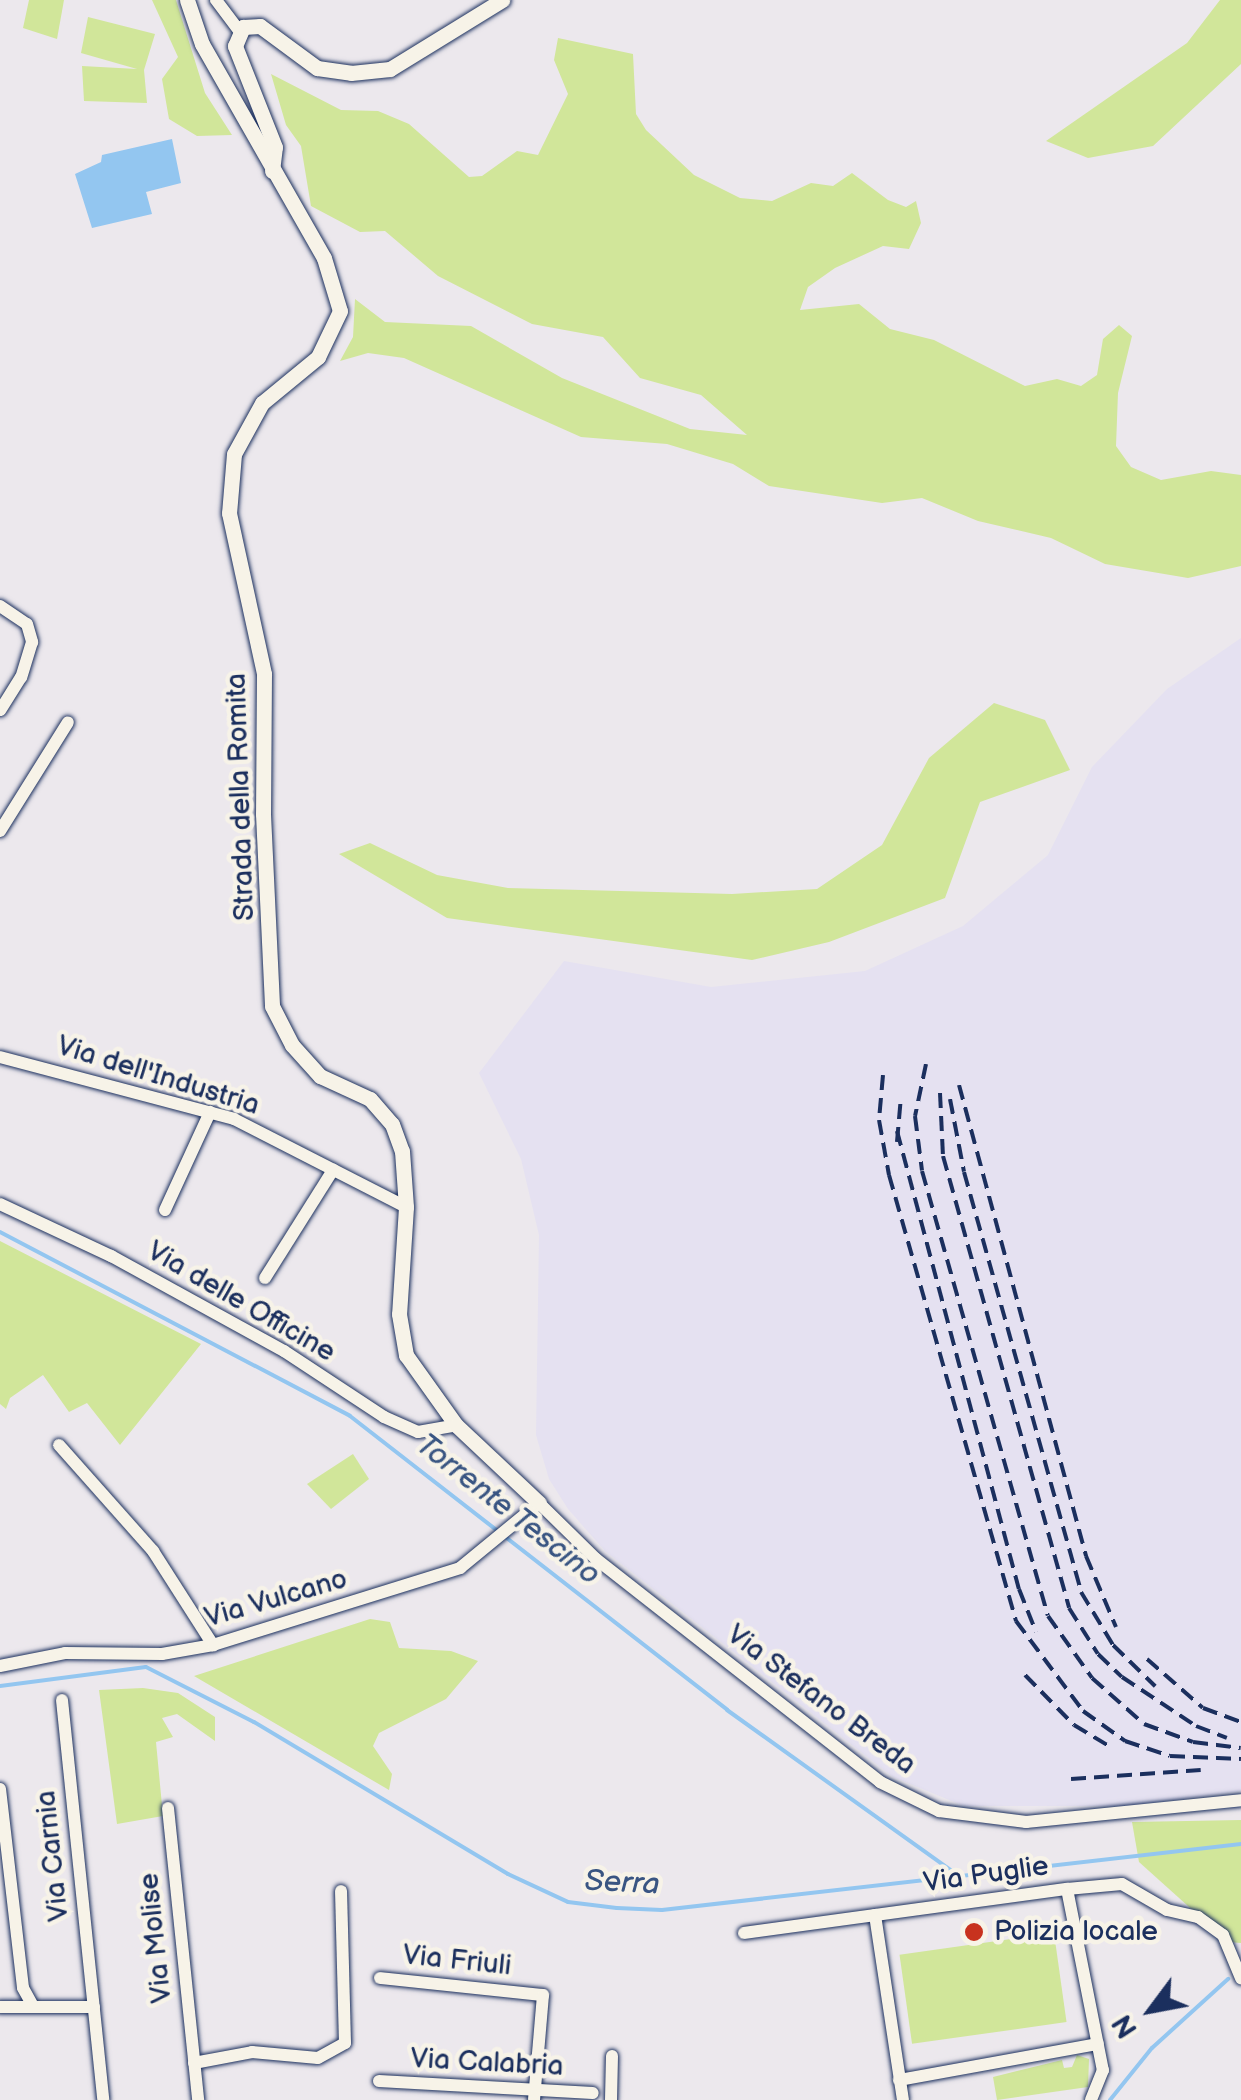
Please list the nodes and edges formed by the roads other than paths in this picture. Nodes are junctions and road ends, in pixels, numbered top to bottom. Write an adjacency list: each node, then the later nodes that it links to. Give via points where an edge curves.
1 (187, 0): 5 (street, Strada della Romita, via 202,44)
2 (216, 0): 4 (street)
3 (502, 0): 4 (street, via 390,69 351,74 317,68 260,26)
4 (239, 30): 5 (street, via 235,46 274,147)
5 (272, 171): 14 (street, Strada della Romita, via 324,258 340,311 318,357 262,404 234,454 229,513 264,674 262,814 272,1006 292,1045 320,1076 370,1099 392,1124 402,1151)
6 (0, 606): 7 (street, via 27,624 32,642)
7 (0, 710)
8 (68, 722): 9 (street)
9 (0, 831)
10 (0, 1057): 11 (street, Via dell'Industria)
11 (210, 1112): 12 (street, Via dell'Industria); 15 (street)
12 (333, 1170): 14 (street, Via dell'Industria); 16 (street)
13 (0, 1204): 17 (street, Via delle Officine, via 112,1256 284,1351 384,1417 418,1432)
14 (406, 1207): 17 (street, Strada della Romita, via 399,1314 406,1355)
15 (165, 1210)
16 (265, 1278)
17 (456, 1425): 19 (street, Strada della Romita)
18 (59, 1445): 20 (street, via 152,1550)
19 (539, 1503): 20 (street, Via Vulcano, via 496,1543 440,1576); 24 (street, Via Stefano Breda, via 596,1559 880,1782 939,1811 1026,1822)
20 (213, 1646): 21 (street, Via Vulcano, via 162,1654 65,1653)
21 (0, 1666)
22 (62, 1700): 34 (street, Via Carnia)
23 (0, 1789): 33 (street, Via Carnia, via 24,1988)
24 (1241, 1800)
25 (168, 1808): 37 (street, Via Molise)
26 (1067, 1890): 28 (street, Via Puglie); 31 (street, via 1122,1884 1167,1910 1198,1917 1222,1934); 35 (street, Via Puglie)
27 (341, 1891): 37 (street, via 345,2043 318,2058 252,2052)
28 (875, 1916): 29 (street, Via Puglie); 38 (street)
29 (744, 1933)
30 (380, 1978): 41 (street, Via Friuli, via 543,1995)
31 (1241, 1978)
32 (0, 2006): 33 (street)
33 (33, 2006): 34 (street)
34 (94, 2007): 42 (street, Via Carnia)
35 (1098, 2044): 38 (street); 46 (street, Via Puglie, via 1102,2083)
36 (612, 2056): 44 (street)
37 (194, 2063): 43 (street, Via Molise)
38 (899, 2080): 45 (street)
39 (379, 2081): 41 (street, Via Calabria)
40 (593, 2093): 41 (street, Via Calabria)
41 (534, 2097)
42 (103, 2100)
43 (198, 2100)
44 (611, 2100)
45 (903, 2100)
46 (1091, 2100)

